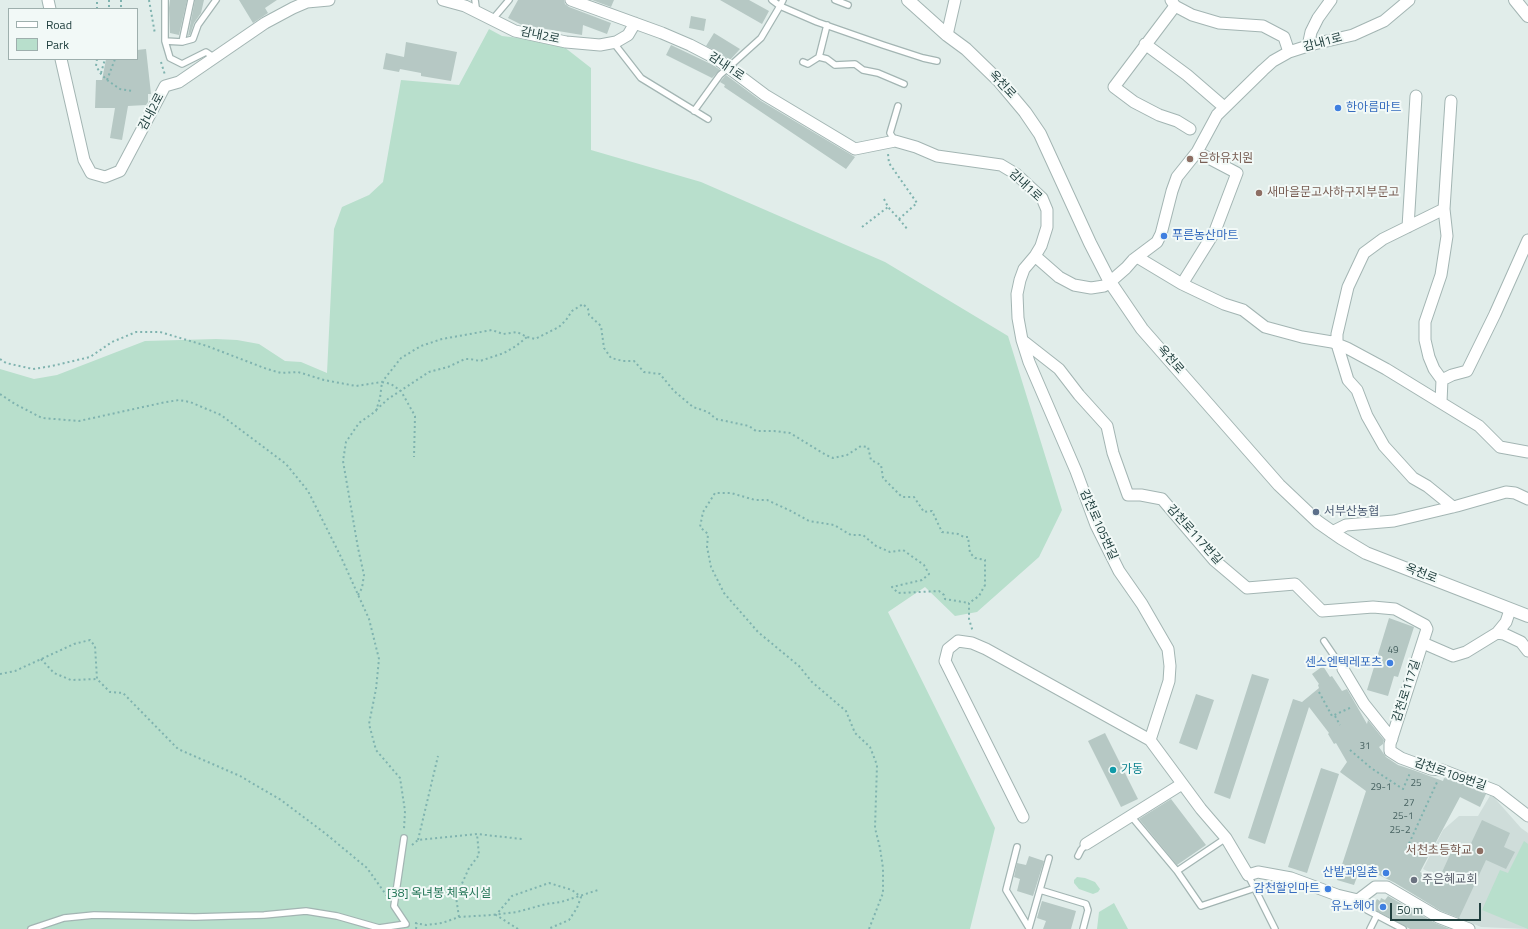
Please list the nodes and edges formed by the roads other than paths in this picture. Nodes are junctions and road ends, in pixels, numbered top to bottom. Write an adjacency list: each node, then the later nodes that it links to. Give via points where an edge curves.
1 (165, 0): 24 (lane)
2 (191, 0): 25 (lane)
3 (216, 0): 25 (lane, via 198,25 193,39)
4 (329, 0): 31 (street, 감내2로, via 307,2 293,8 265,23)
5 (443, 0): 18 (street, 감내2로)
6 (509, 0): 20 (lane)
7 (571, 0): 21 (street, 감내1로)
8 (772, 0): 15 (lane)
9 (836, 0): 17 (lane)
10 (955, 0): 23 (street)
11 (1331, 0): 28 (street, via 1311,32)
12 (1409, 0): 28 (street, 감내1로, via 1384,21 1354,35)
13 (1515, 0): 19 (street)
14 (910, 1): 23 (street, 옥천로)
15 (782, 3): 22 (lane); 35 (lane, via 761,38)
16 (1173, 3): 27 (street); 29 (street, via 1192,15 1219,23 1263,26 1284,37)
17 (848, 5)
18 (475, 6): 20 (street, 감내2로)
19 (1528, 16)
20 (492, 20): 26 (street, 감내2로, via 515,31 538,37 600,45)
21 (635, 23): 26 (street, 감내2로, via 628,35); 35 (street, 감내1로, via 690,45 717,59)
22 (827, 26): 30 (lane); 33 (lane)
23 (947, 34): 51 (street, 옥천로, via 999,81 1026,112 1040,134)
24 (165, 41): 25 (lane); 31 (lane, via 170,58 182,64 206,52)
25 (182, 42)
26 (613, 42): 41 (lane, via 641,78)
27 (1145, 44): 40 (street); 43 (street, via 1114,87 1158,115 1177,121)
28 (1308, 46): 29 (street, 감내1로)
29 (1289, 52): 40 (street, 감내1로, via 1273,61)
30 (819, 57): 34 (lane, via 808,64); 36 (lane, via 835,65 855,64 863,70 878,73)
31 (215, 58): 32 (street, 감내2로, via 179,82 165,86 120,171 105,177 91,173 84,160)
32 (61, 60)
33 (937, 61)
34 (803, 62)
35 (728, 68): 41 (lane); 44 (street, 감내1로, via 765,95 855,149)
36 (904, 84)
37 (1416, 96): 47 (street)
38 (1451, 101): 46 (street)
39 (898, 106): 44 (lane)
40 (1224, 107): 45 (street, 감내1로)
41 (694, 111): 42 (lane)
42 (708, 119)
43 (1190, 129)
44 (890, 142): 49 (street, 감내1로, via 910,145 937,156 1001,165 1016,174 1042,198 1047,210 1047,227)
45 (1197, 152): 50 (street, 감내1로, via 1177,177 1157,242); 52 (street, via 1237,173 1215,231)
46 (1444, 209): 47 (street); 55 (street, via 1447,236 1441,275 1425,322 1425,340 1429,357 1434,370)
47 (1408, 227): 54 (street, via 1383,239 1364,254 1347,293)
48 (1528, 240): 55 (street, via 1467,371)
49 (1035, 256): 51 (street, 감내1로, via 1059,277 1074,284 1091,288 1104,286); 53 (street, 감천로105번길, via 1024,269 1017,294)
50 (1137, 257): 51 (street, 감내1로); 52 (street)
51 (1110, 282): 60 (street, 옥천로, via 1142,329 1279,485)
52 (1182, 284): 54 (street, via 1243,310 1265,328)
53 (1022, 340): 65 (street, 감천로117번길, via 1059,369 1107,426 1113,453 1128,495 1162,499 1214,560 1247,588 1295,584 1322,611 1373,607 1395,609 1425,624 1427,629); 69 (street, 감천로105번길, via 1096,525 1119,571 1168,649 1169,681)
54 (1337, 344): 56 (street, via 1370,360); 59 (street, via 1348,380 1357,390 1367,416 1384,446 1414,478)
55 (1442, 380): 56 (street)
56 (1441, 402): 57 (street, via 1479,426 1500,447)
57 (1528, 452)
58 (1528, 499): 59 (street, via 1506,492)
59 (1453, 507): 60 (street, via 1394,521 1346,525)
60 (1332, 532): 61 (street, 옥천로, via 1366,553)
61 (1510, 610): 62 (street, 옥천로); 63 (street, via 1506,622)
62 (1528, 616)
63 (1497, 633): 65 (street, via 1466,652 1453,656); 66 (street, via 1521,642)
64 (1324, 641): 67 (lane)
65 (1423, 642): 68 (street, 감천로117길)
66 (1528, 652)
67 (1343, 669): 68 (street, via 1362,702)
68 (1392, 739): 70 (street, 감천로117길)
69 (1150, 740): 71 (street); 74 (street, via 972,642 958,641 948,649 945,661)
70 (1390, 751): 73 (street, 감천로109번길, via 1401,758 1496,790)
71 (1182, 784): 72 (street); 76 (street)
72 (1131, 816): 77 (street); 81 (lane)
73 (1528, 816)
74 (1023, 817)
75 (404, 838): 89 (lane, via 394,906 406,924 379,928 337,916 306,911 195,917 94,915 64,918)
76 (1226, 838): 81 (lane); 82 (street)
77 (1086, 844): 79 (lane)
78 (1017, 847): 87 (lane, via 1006,890)
79 (1078, 856)
80 (1049, 858): 84 (lane)
81 (1176, 871): 83 (lane, via 1201,906)
82 (1248, 875): 83 (lane); 85 (street, via 1258,872 1291,878 1347,898 1358,900)
83 (1255, 888): 91 (lane)
84 (1040, 890): 87 (lane); 90 (lane, via 1086,904 1088,910)
85 (1362, 897): 86 (lane, via 1366,909); 93 (street, via 1375,887 1387,887 1438,917)
86 (1377, 916): 88 (lane); 92 (lane)
87 (1030, 928)
88 (1401, 928)
89 (31, 929)
90 (1083, 929)
91 (1275, 929)
92 (1370, 929)
93 (1470, 929)

